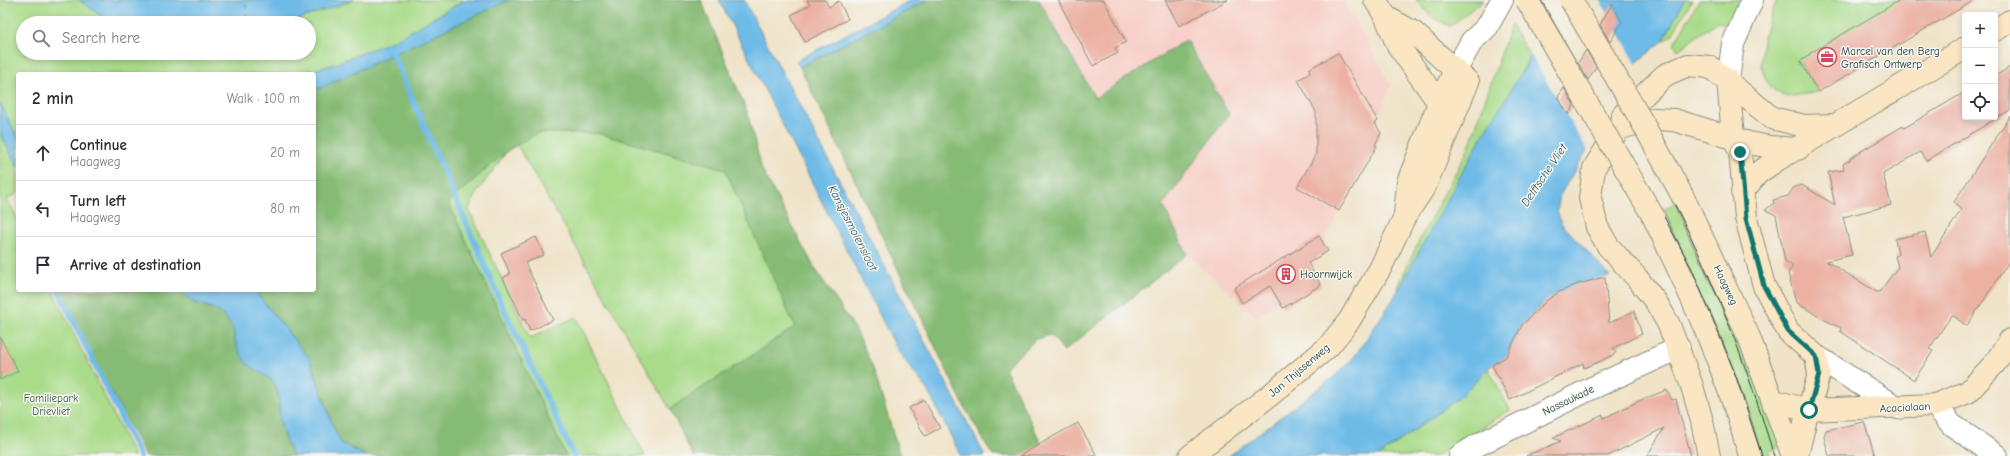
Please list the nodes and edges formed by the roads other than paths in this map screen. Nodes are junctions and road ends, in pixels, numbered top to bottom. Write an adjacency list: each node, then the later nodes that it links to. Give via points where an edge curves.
1 (1502, 0): 9 (street, via 1487,27 1472,41)
2 (1527, 0): 27 (street, bridge, via 1654,216 1714,348 1740,418)
3 (1571, 0): 20 (street, Haagweg, bridge, via 1683,197 1738,312)
4 (1752, 0): 10 (street, via 1732,44)
5 (1380, 8): 9 (street, via 1413,32); 11 (street, via 1397,44)
6 (2010, 21): 7 (street)
7 (1998, 28)
8 (1962, 50): 12 (street)
9 (1462, 77): 11 (street, Jan Thijssenweg)
10 (1728, 80): 12 (street, via 1772,118 1804,126); 13 (street, via 1710,67 1688,65 1665,75 1623,115); 14 (street)
11 (1448, 107): 24 (street, Jan Thijssenweg, via 1408,182 1404,218 1381,267 1349,321 1328,347)
12 (1833, 125): 15 (street)
13 (1619, 128): 14 (street, via 1654,118 1674,120); 18 (street, via 1594,168 1590,198 1597,227 1608,246 1656,302)
14 (1734, 137): 15 (street, via 1770,147); 16 (street, via 1740,152)
15 (1798, 149): 16 (street, via 1758,173)
16 (1742, 192): 19 (street, via 1746,218 1764,286 1788,331)
17 (2010, 340): 21 (street, Acacialaan, via 1995,363 1968,392)
18 (1679, 348): 25 (street, Nassaukade, via 1583,393); 26 (street, via 1702,421)
19 (1816, 356): 22 (street); 23 (street, via 1819,374)
20 (1774, 401): 23 (street, Acacialaan); 28 (street, Haagweg)
21 (1935, 405): 22 (street, Acacialaan); 30 (street, via 1952,425)
22 (1898, 408): 23 (street, Acacialaan)
23 (1809, 410): 29 (street)
24 (1190, 456)
25 (1460, 456)
26 (1709, 456)
27 (1750, 456)
28 (1793, 456)
29 (1797, 456)
30 (1997, 456)

